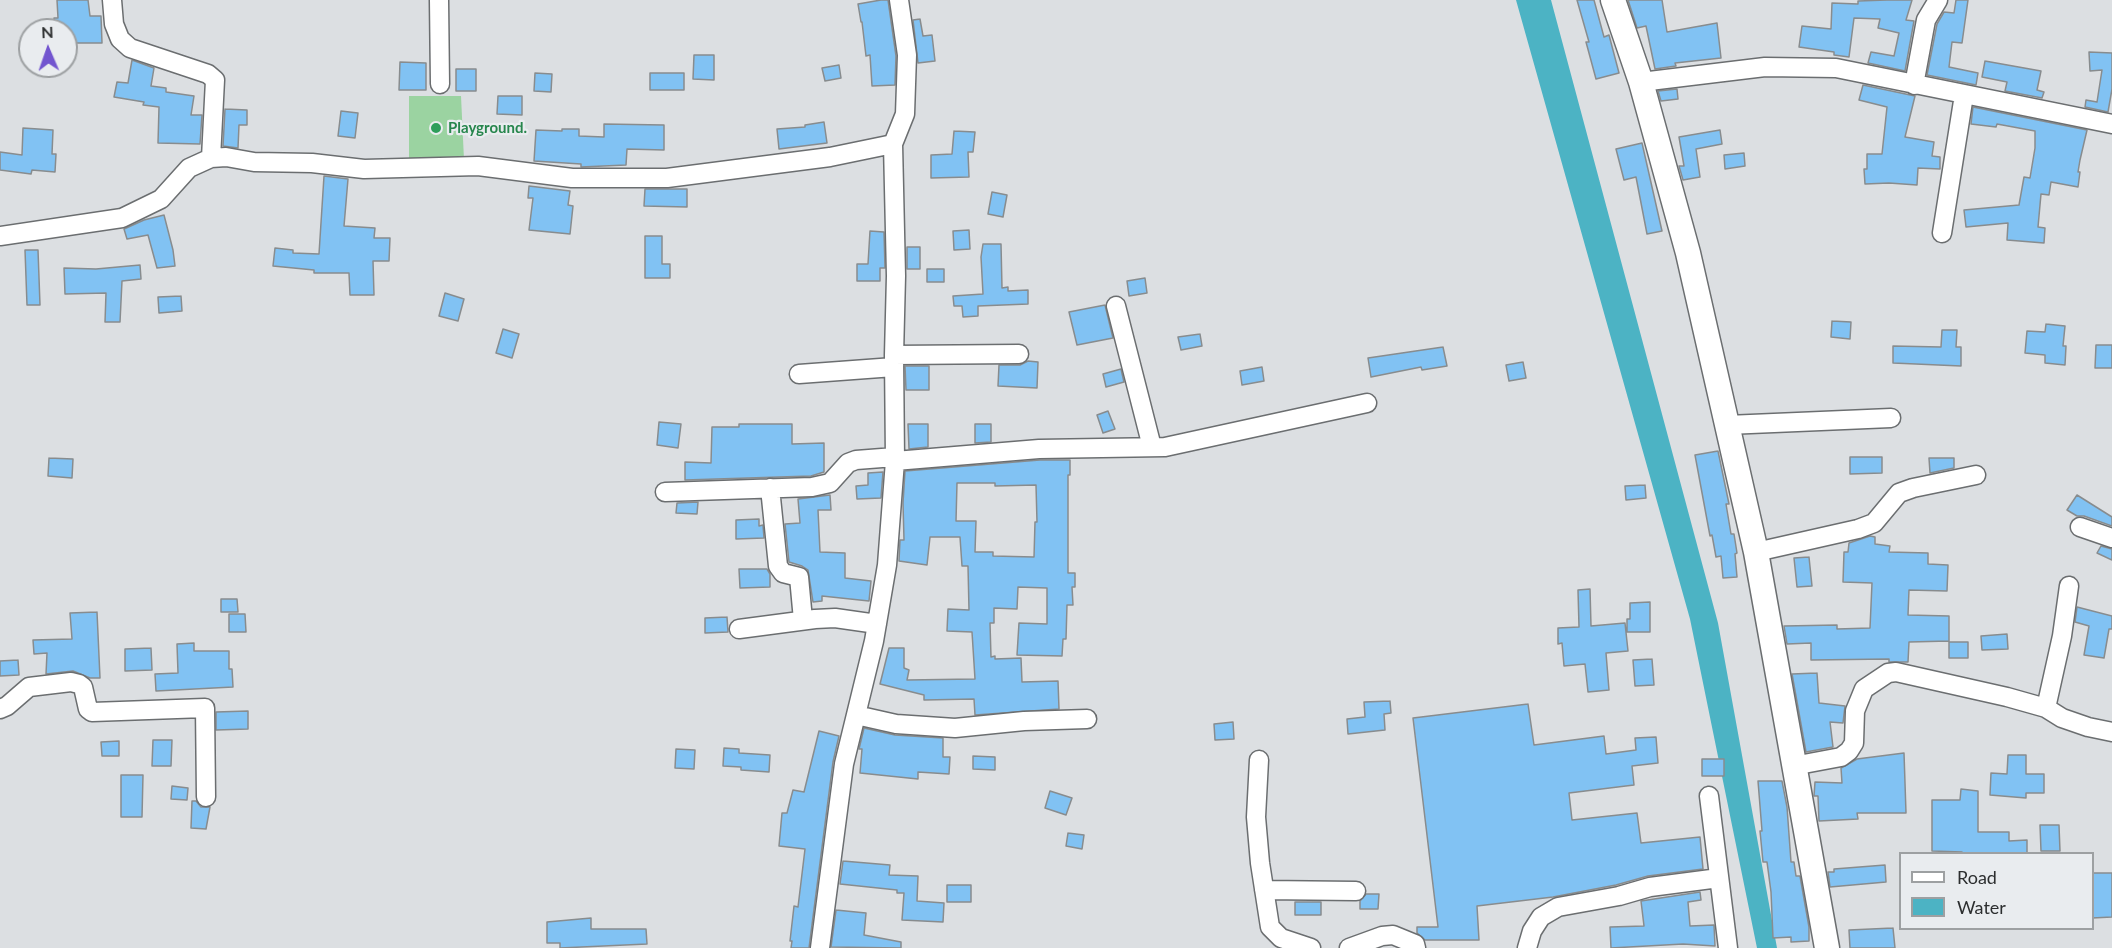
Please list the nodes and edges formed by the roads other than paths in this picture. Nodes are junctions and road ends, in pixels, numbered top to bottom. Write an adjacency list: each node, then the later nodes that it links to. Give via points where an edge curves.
1 (112, 0): 12 (street, via 114,24 120,39 130,48 208,74 215,80)
2 (439, 0): 7 (street)
3 (899, 0): 11 (street, via 907,55 905,114)
4 (1613, 0): 6 (main road)
5 (1938, 0): 8 (street, via 1926,20)
6 (1641, 82): 8 (street, via 1765,67 1836,68); 21 (main road, via 1688,253)
7 (440, 84)
8 (1914, 85): 9 (street)
9 (1964, 95): 10 (street); 13 (street)
10 (2112, 124)
11 (893, 144): 12 (street, via 830,157 667,178 572,178 478,165 364,169); 17 (street)
12 (212, 158): 14 (street, via 189,168 161,198 122,218)
13 (1942, 233)
14 (0, 236)
15 (1116, 306): 22 (street)
16 (1019, 354): 17 (street)
17 (894, 361): 18 (street); 23 (street)
18 (799, 374)
19 (1367, 403): 22 (street)
20 (1891, 418): 21 (street)
21 (1727, 425): 29 (main road)
22 (1152, 447): 23 (street, via 1039,449)
23 (895, 459): 25 (street, via 870,458 848,463 830,483); 32 (street, via 887,565)
24 (1976, 475): 29 (street, via 1899,493 1874,523 1858,529)
25 (770, 488): 26 (street); 31 (street, via 778,566 783,573 799,577)
26 (666, 492)
27 (2080, 527): 28 (street)
28 (2112, 538)
29 (1756, 552): 40 (main road)
30 (2069, 586): 34 (street)
31 (803, 620): 32 (street, via 835,618); 33 (street)
32 (877, 624): 36 (street)
33 (739, 629)
34 (2046, 708): 38 (street, via 2088,728); 40 (street, via 1888,673 1864,689 1855,711 1854,743 1849,751 1841,757)
35 (0, 709): 42 (street, via 29,687 71,682 83,687 92,712 205,708)
36 (856, 715): 37 (street, via 896,724 955,728); 46 (street, via 843,764)
37 (1087, 719)
38 (2112, 732)
39 (1259, 760): 44 (street, via 1256,817)
40 (1793, 766): 52 (main road)
41 (1709, 796): 43 (street)
42 (206, 797)
43 (1719, 878): 50 (street, via 1650,887 1558,907 1541,917); 51 (street)
44 (1264, 890): 45 (street); 47 (street, via 1270,927 1281,938)
45 (1356, 891)
46 (820, 948)
47 (1311, 948)
48 (1349, 948): 49 (street, via 1393,935)
49 (1416, 948)
50 (1527, 948)
51 (1728, 948)
52 (1827, 948)

